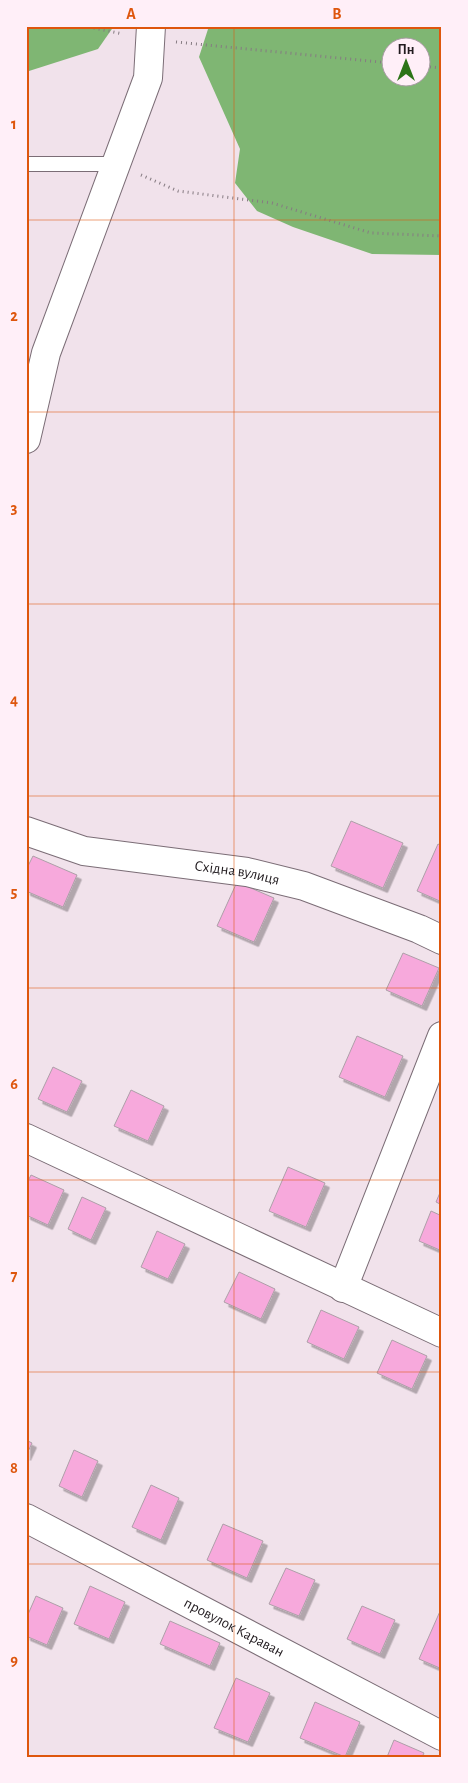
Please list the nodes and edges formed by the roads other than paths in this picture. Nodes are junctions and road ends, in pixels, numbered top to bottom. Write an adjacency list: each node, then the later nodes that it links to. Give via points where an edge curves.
1 (151, 33): 3 (street, via 148,78)
2 (26, 164): 3 (lane)
3 (115, 164): 4 (street, via 46,353)
4 (26, 440)
5 (26, 831): 6 (street, Східна вулиця, via 84,851 247,872 304,886)
6 (442, 940)
7 (442, 1036): 9 (street)
8 (26, 1138): 9 (street)
9 (343, 1288): 10 (street)
10 (442, 1332)
11 (26, 1518): 12 (street, провулок Караван)
12 (442, 1736)

